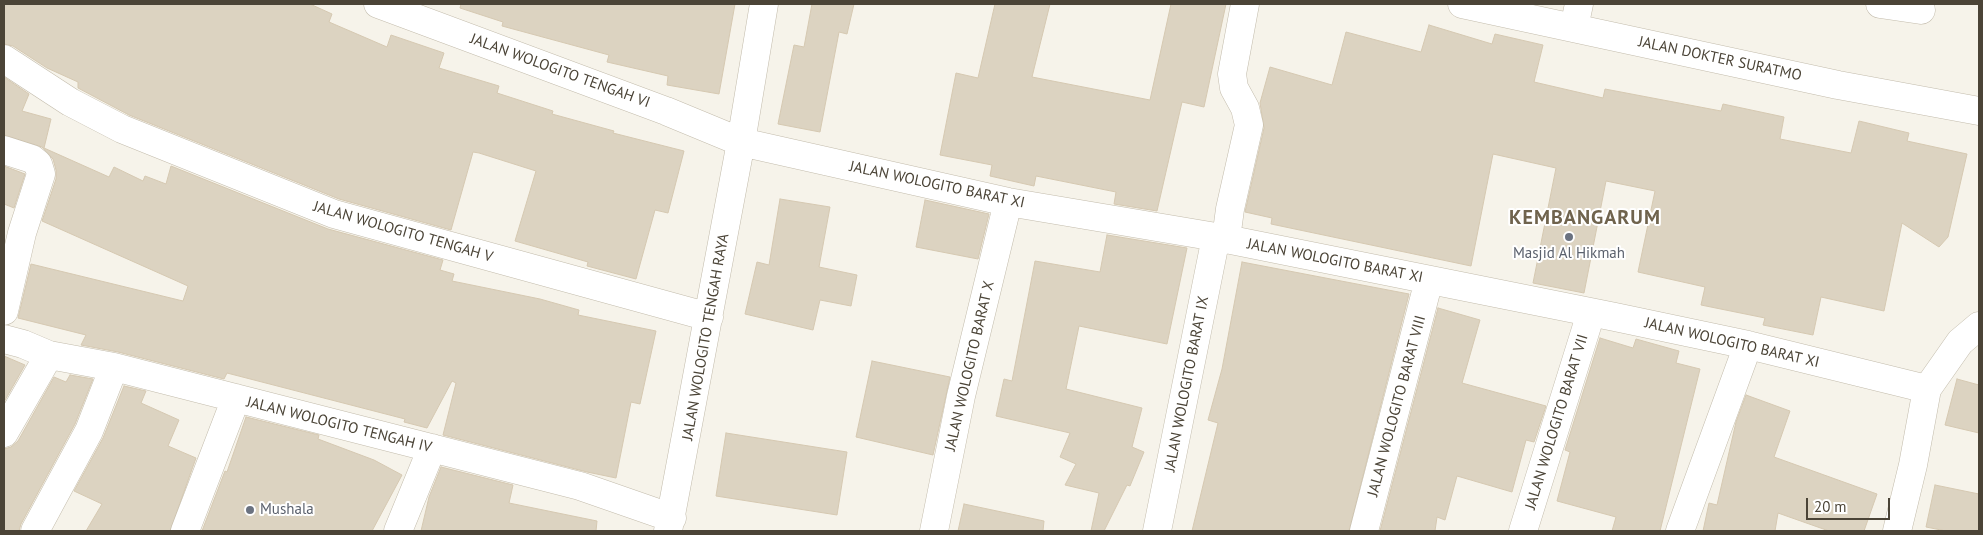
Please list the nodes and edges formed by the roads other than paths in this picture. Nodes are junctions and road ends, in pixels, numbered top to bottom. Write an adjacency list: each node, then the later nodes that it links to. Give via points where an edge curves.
1 (378, 4): 10 (street, JALAN WOLOGITO TENGAH VI)
2 (764, 4): 10 (street, JALAN WOLOGITO TENGAH RAYA)
3 (1246, 4): 13 (street, JALAN WOLOGITO BARAT IX, via 1232,74 1234,88 1245,108 1249,125)
4 (1462, 4): 7 (street, JALAN DOKTER SURATMO)
5 (1880, 4): 6 (street)
6 (1921, 10)
7 (1576, 16): 9 (street, JALAN DOKTER SURATMO, via 1838,85)
8 (4, 59): 17 (street, JALAN WOLOGITO TENGAH V, via 70,102 122,129 334,214)
9 (1979, 111)
10 (741, 142): 12 (street, JALAN WOLOGITO BARAT XI); 17 (street, JALAN WOLOGITO TENGAH RAYA)
11 (4, 150): 15 (street, via 32,159 38,164 41,174 22,233)
12 (1008, 202): 13 (street, JALAN WOLOGITO BARAT XI); 31 (street, JALAN WOLOGITO BARAT X, via 961,396)
13 (1222, 238): 14 (street, JALAN WOLOGITO BARAT XI); 32 (street, JALAN WOLOGITO BARAT IX)
14 (1429, 280): 16 (street, JALAN WOLOGITO BARAT XI); 33 (street, JALAN WOLOGITO BARAT VIII)
15 (4, 311)
16 (1591, 313): 20 (street, JALAN WOLOGITO BARAT XI); 34 (street, JALAN WOLOGITO BARAT VII)
17 (709, 317): 27 (street, JALAN WOLOGITO TENGAH RAYA)
18 (1978, 323): 23 (street)
19 (4, 339): 21 (street, JALAN WOLOGITO TENGAH IV)
20 (1748, 345): 23 (street, JALAN WOLOGITO BARAT XI); 35 (street)
21 (49, 355): 22 (street, JALAN WOLOGITO TENGAH IV); 25 (street)
22 (114, 367): 24 (street, JALAN WOLOGITO TENGAH IV); 28 (street, via 89,431)
23 (1927, 388): 36 (street)
24 (236, 398): 26 (street, JALAN WOLOGITO TENGAH IV); 29 (street)
25 (4, 433)
26 (432, 448): 27 (street, JALAN WOLOGITO TENGAH IV, via 580,486); 30 (street)
27 (670, 525)
28 (36, 531)
29 (185, 531)
30 (398, 531)
31 (934, 531)
32 (1158, 531)
33 (1364, 531)
34 (1523, 531)
35 (1680, 531)
36 (1897, 531)

